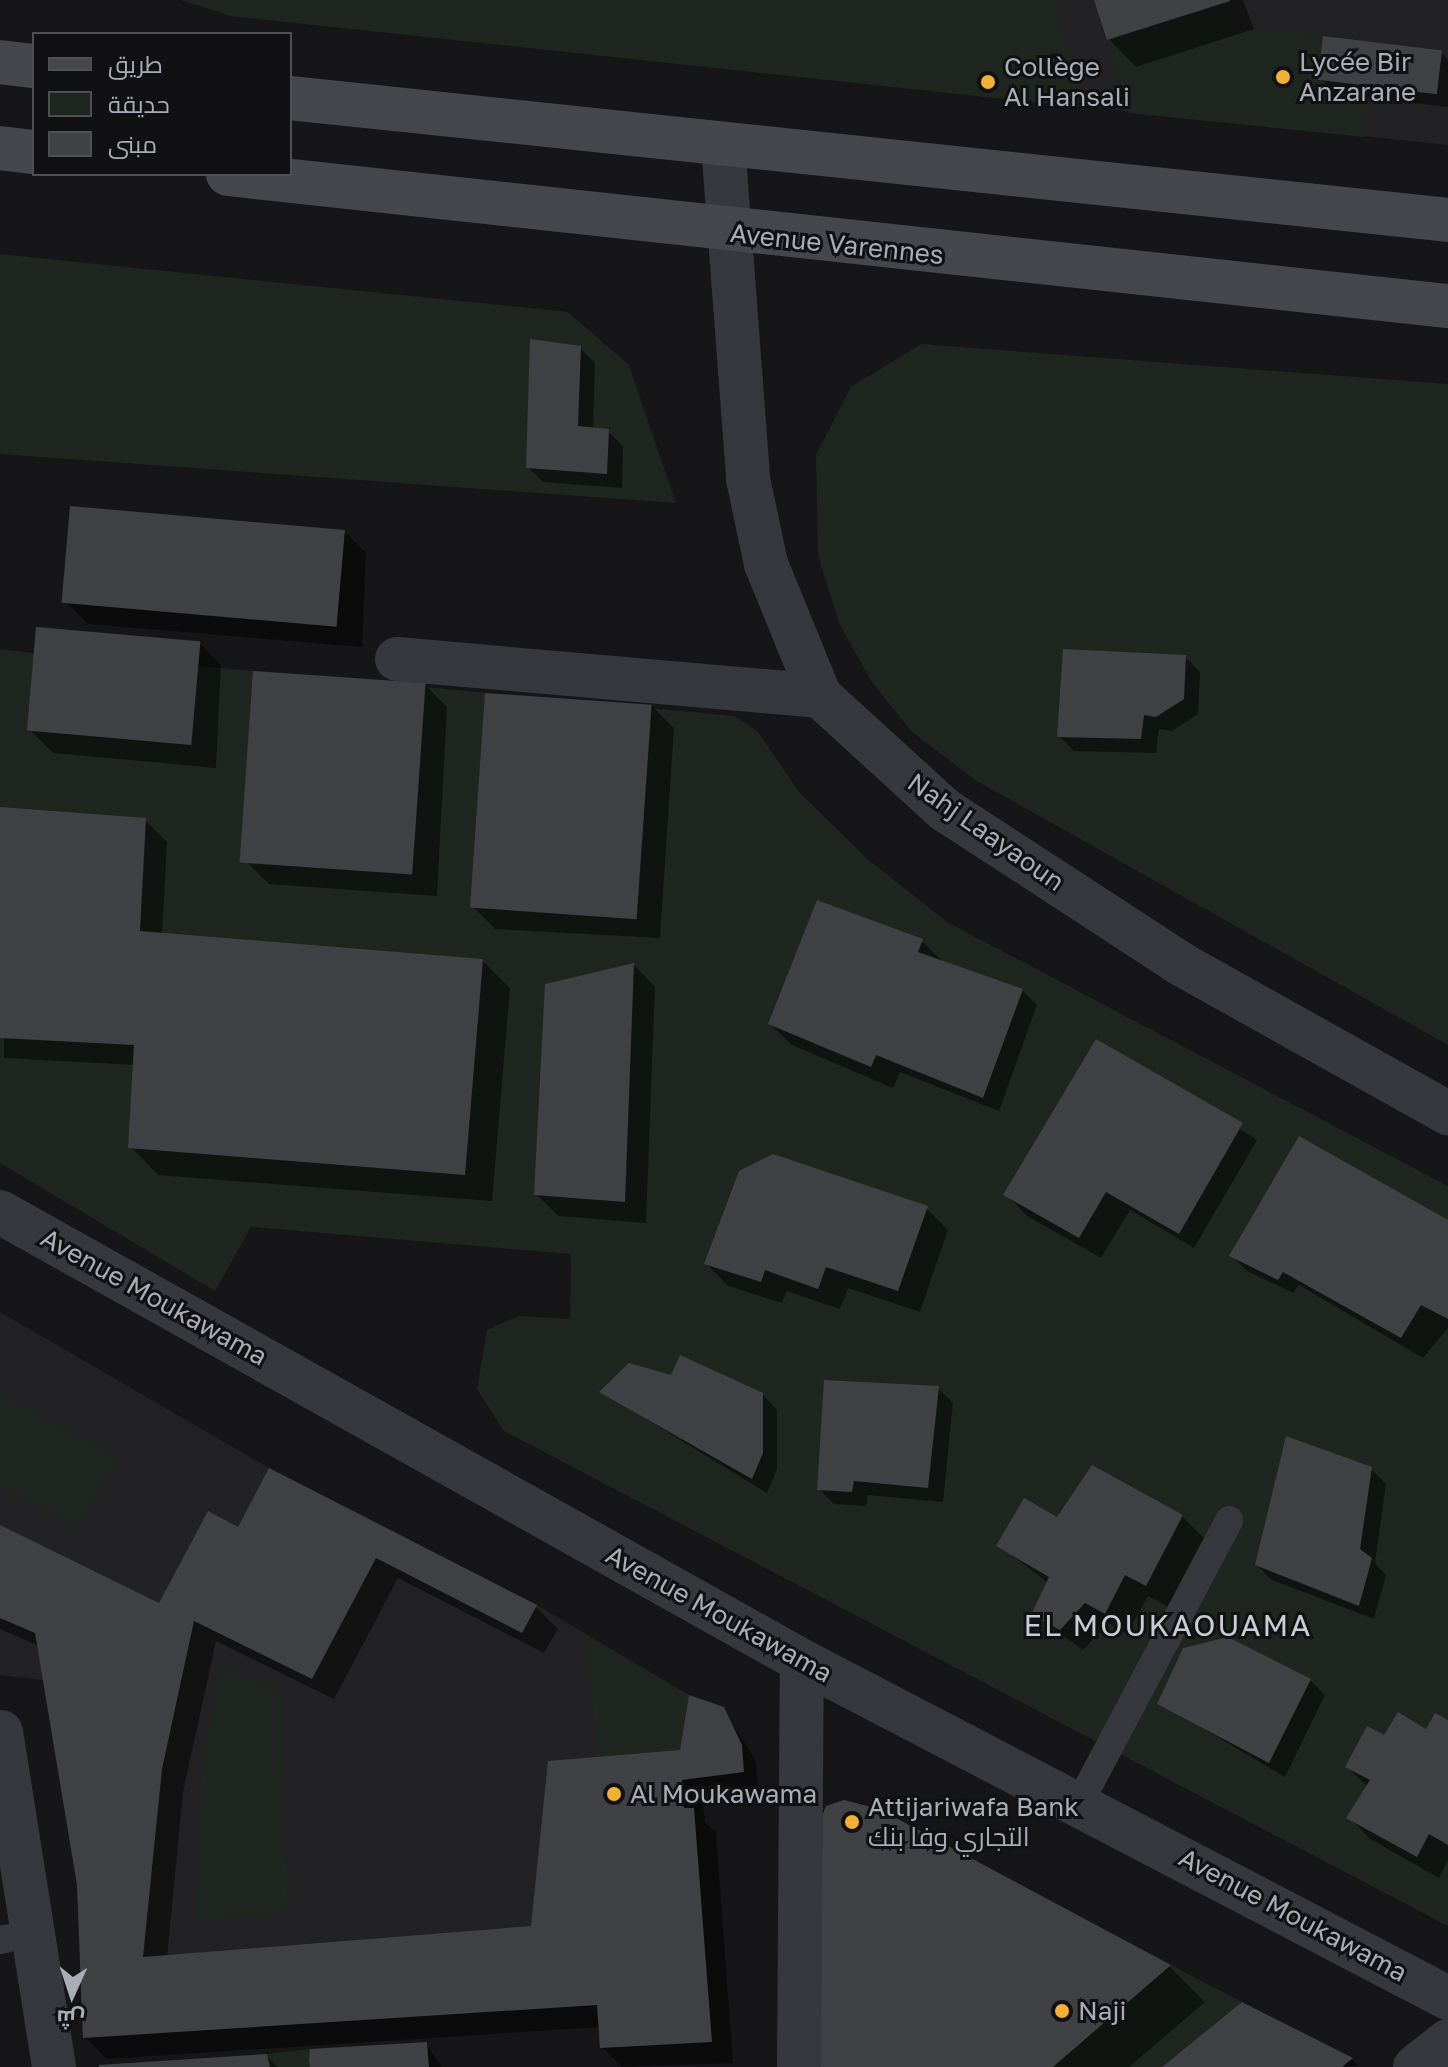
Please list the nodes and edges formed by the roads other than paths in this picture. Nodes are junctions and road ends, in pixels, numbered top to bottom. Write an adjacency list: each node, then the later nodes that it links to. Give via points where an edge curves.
1 (0, 62): 2 (main road)
2 (32, 66)
3 (292, 98): 4 (main road)
4 (723, 144): 8 (main road); 9 (street, Nahj Laayaoun)
5 (0, 148): 6 (main road)
6 (32, 152)
7 (245, 176): 9 (main road, Avenue Varennes)
8 (1448, 220)
9 (729, 234): 10 (main road, Avenue Varennes); 12 (street, Nahj Laayaoun, via 748,479 766,564)
10 (1448, 306)
11 (397, 659): 12 (street)
12 (820, 696): 13 (street, Nahj Laayaoun, via 945,810 1181,964)
13 (1448, 1113)
14 (0, 1212): 16 (street, Avenue Moukawama)
15 (1229, 1520): 18 (lane)
16 (802, 1661): 18 (street, Avenue Moukawama); 23 (street)
17 (2, 1748): 19 (street)
18 (1080, 1802): 20 (street, Avenue Moukawama)
19 (16, 1936): 22 (street)
20 (1448, 1998)
21 (1448, 2041): 24 (street)
22 (54, 2067)
23 (799, 2067)
24 (1415, 2067)

